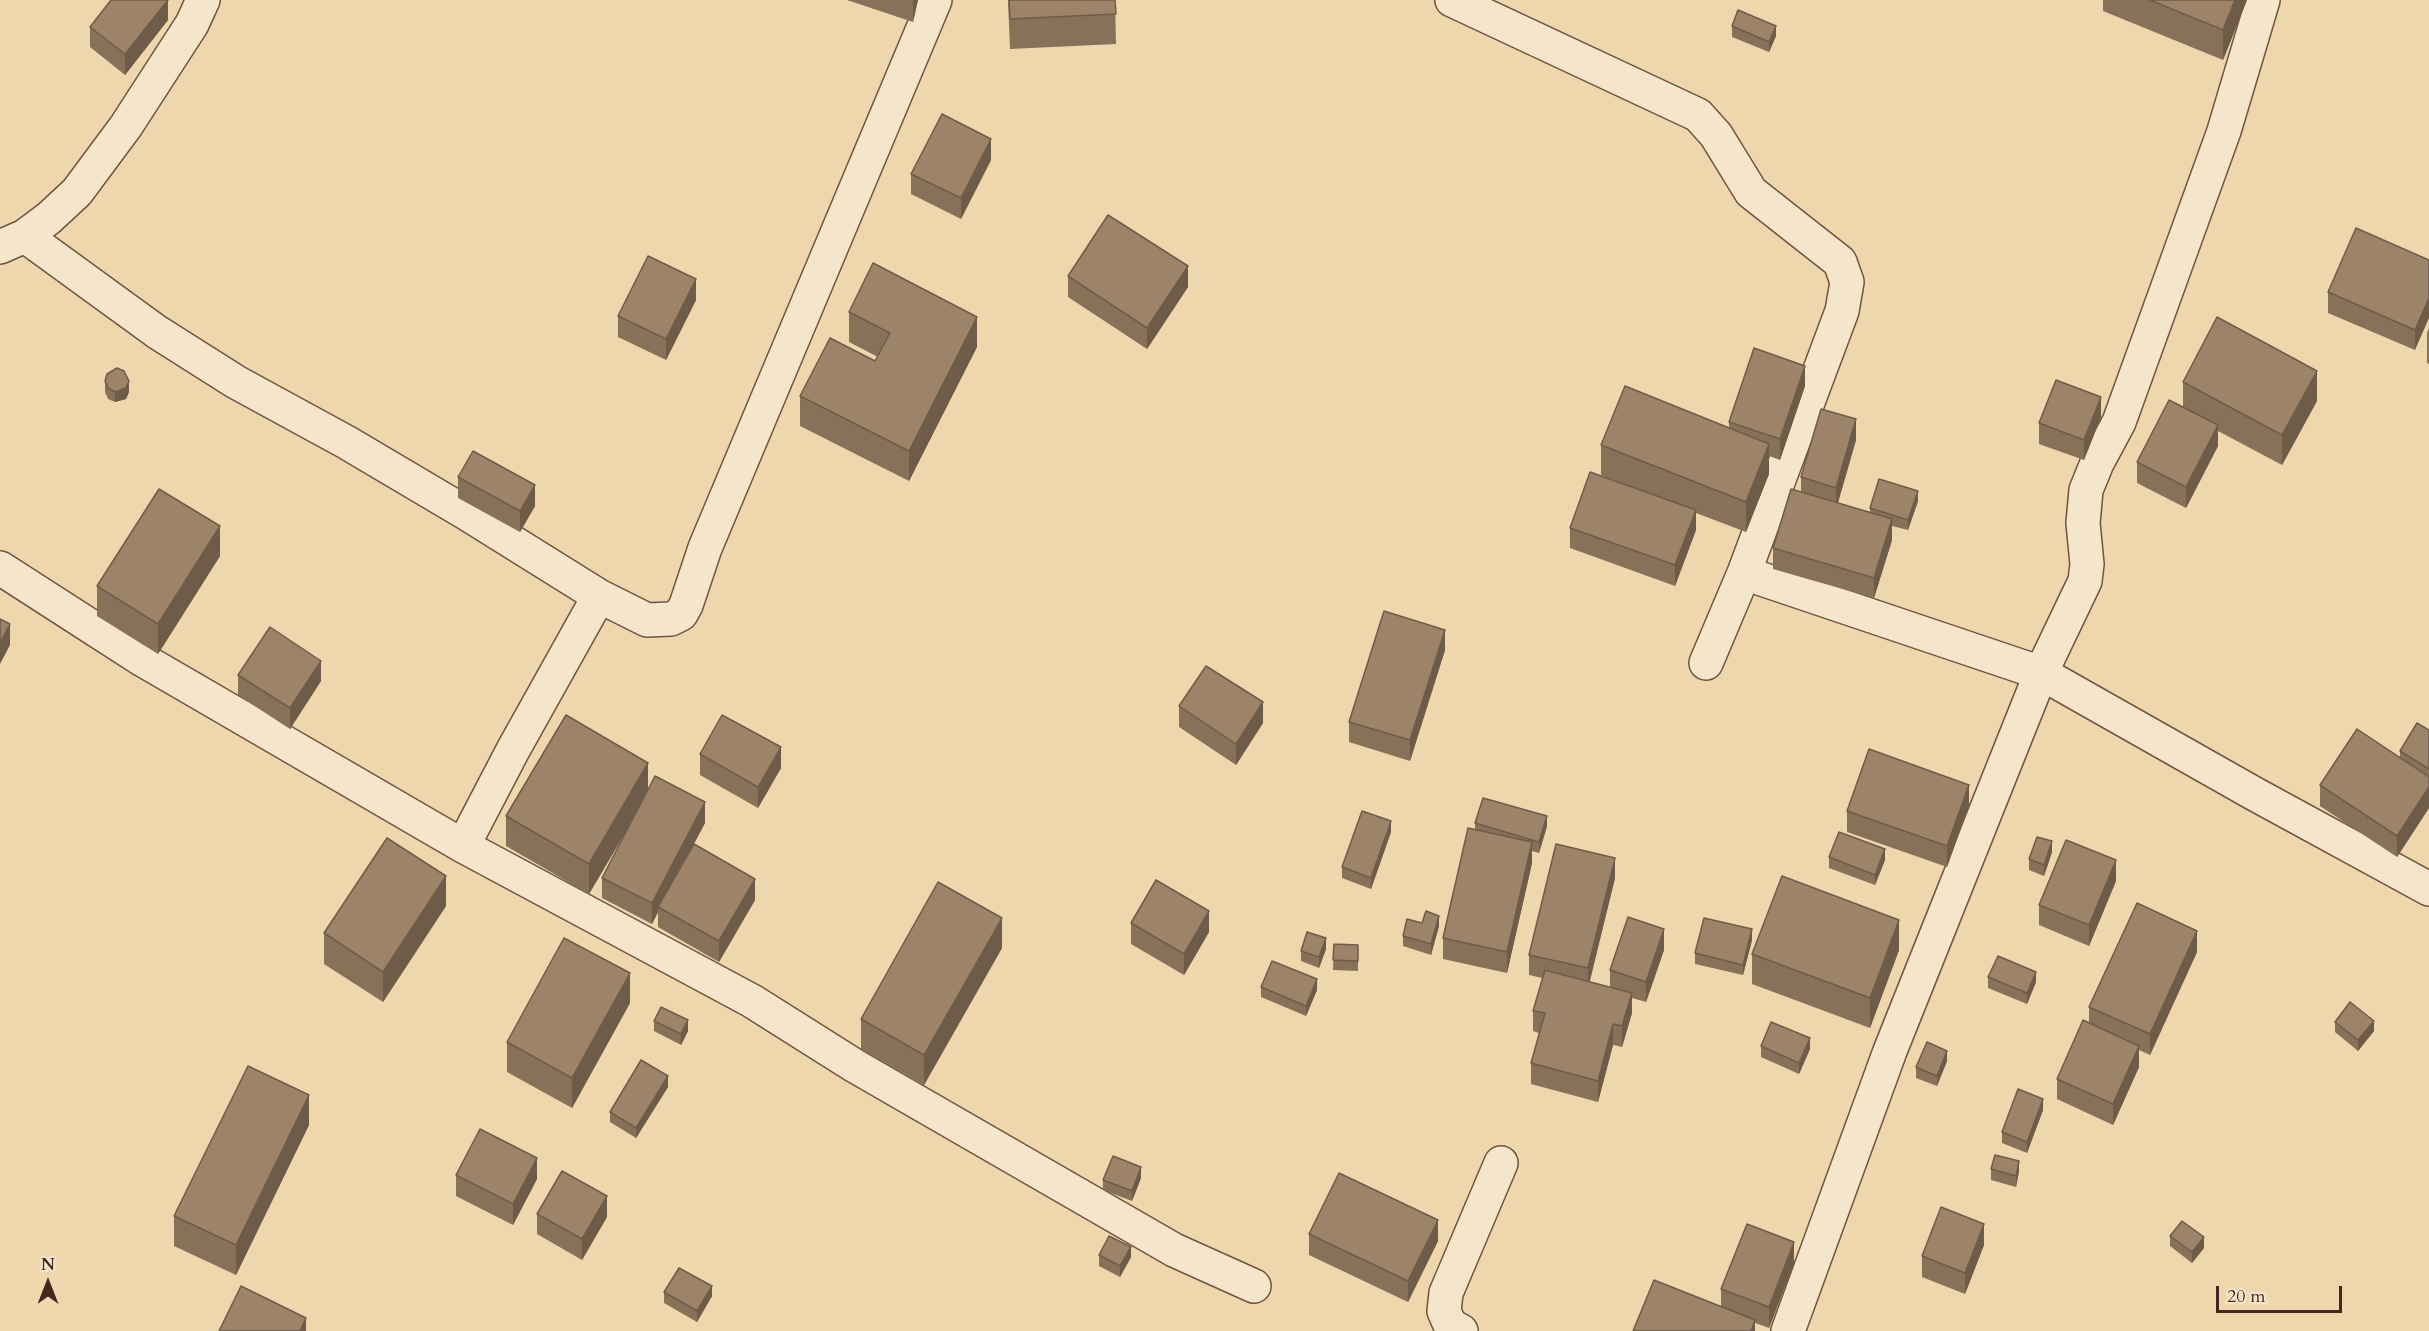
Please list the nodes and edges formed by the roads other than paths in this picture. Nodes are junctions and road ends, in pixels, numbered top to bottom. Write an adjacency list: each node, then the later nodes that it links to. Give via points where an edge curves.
1 (203, 0): 5 (street, via 192,24 126,126 77,192 49,218)
2 (935, 0): 8 (street, via 705,548 686,605 677,617 647,620)
3 (1452, 0): 7 (street, via 1698,115 1716,135 1751,192 1840,262 1847,282 1842,311)
4 (2263, 0): 10 (street, via 2208,176 2119,422 2086,490 2085,581)
5 (12, 241): 8 (street, via 236,382 456,507)
6 (0, 568): 11 (street, via 143,660)
7 (1744, 573): 9 (street); 10 (street)
8 (599, 596): 11 (street)
9 (1706, 663)
10 (2041, 673): 12 (street); 16 (street, via 1890,1051)
11 (463, 846): 14 (street, via 752,1001 855,1066 1174,1250)
12 (2429, 889)
13 (1501, 1163): 15 (street, via 1446,1293 1444,1311 1450,1324)
14 (1254, 1286)
15 (1461, 1331)
16 (1788, 1331)

